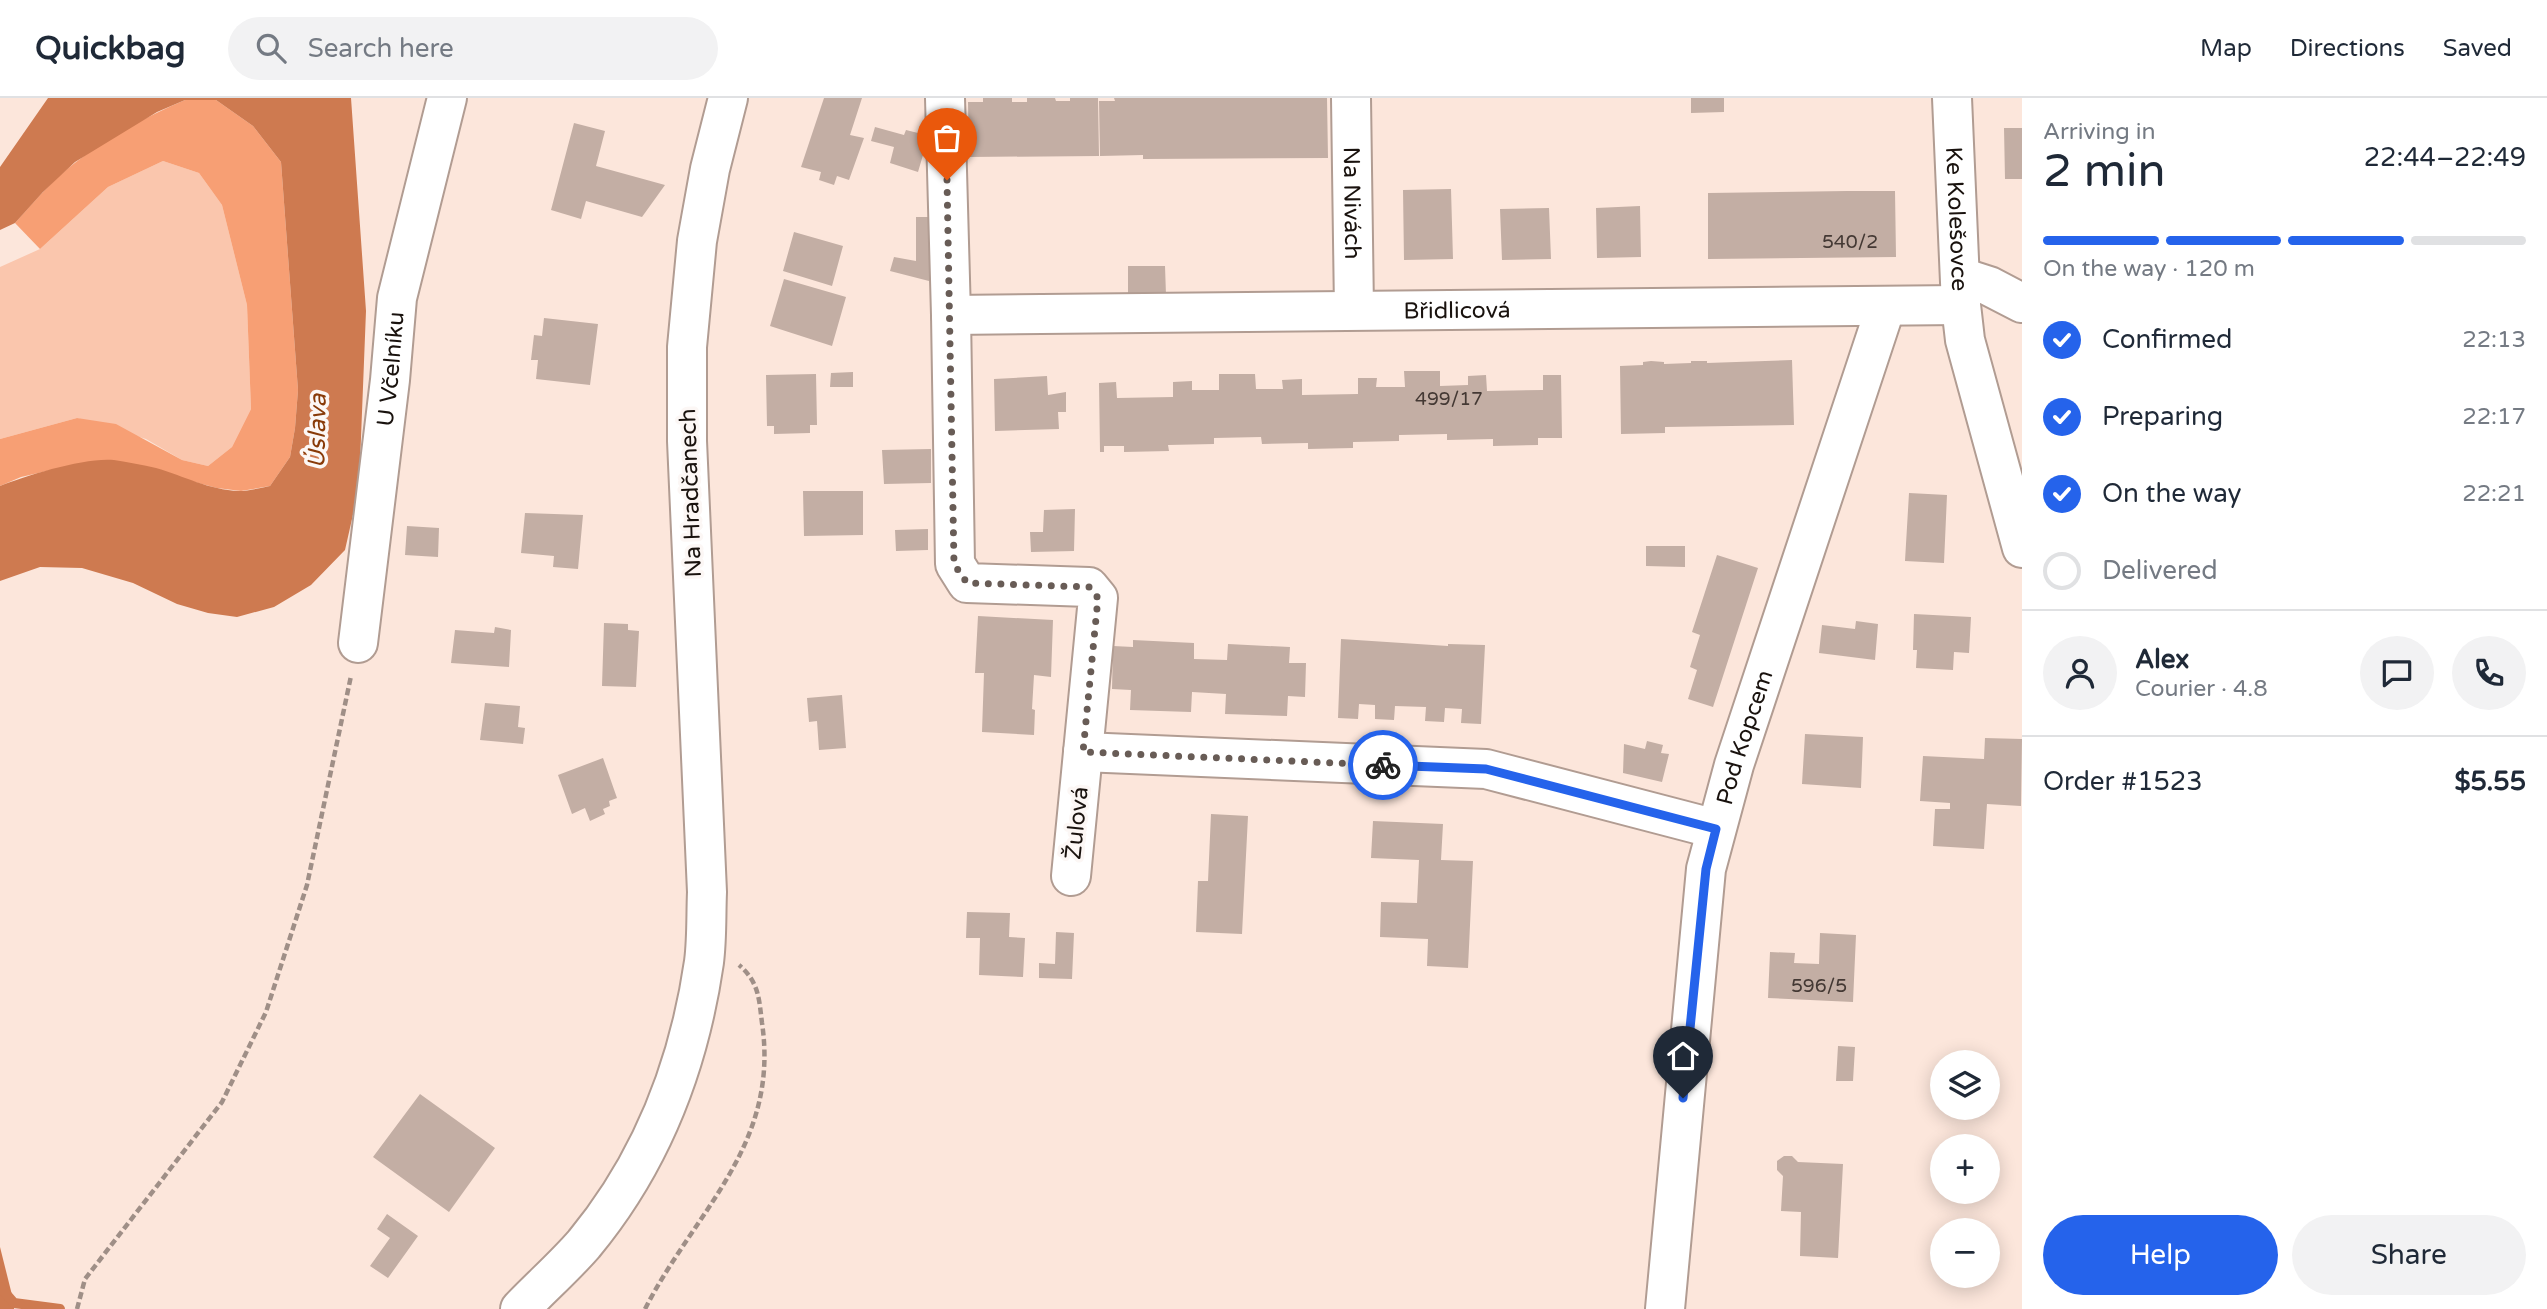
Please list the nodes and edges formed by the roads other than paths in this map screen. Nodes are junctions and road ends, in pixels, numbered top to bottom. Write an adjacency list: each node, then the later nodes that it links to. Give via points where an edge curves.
1 (447, 98): 12 (street, U Včelníku, via 397,298)
2 (728, 98): 16 (street, Na Hradčanech, via 697,241 687,347 688,488 708,892 704,959 692,1029 674,1089 624,1189 583,1244)
3 (944, 98): 10 (street, Žulová)
4 (1351, 98): 9 (street, Na Nivách)
5 (1952, 98): 8 (street, Ke Kolešovce)
6 (2022, 303): 8 (street, via 1989,286)
7 (1886, 306): 8 (street, Břidlicová); 9 (street, Břidlicová); 14 (street, Pod Kopcem)
8 (1963, 307): 11 (street, Ke Kolešovce)
9 (1354, 310): 10 (street, Břidlicová)
10 (951, 315): 13 (street, Žulová, via 954,564 967,583 1089,587 1098,598)
11 (2022, 548)
12 (358, 643)
13 (1083, 752): 14 (street, via 1486,769); 15 (street, Žulová)
14 (1716, 829): 17 (street, Pod Kopcem, via 1706,869)
15 (1071, 876)
16 (520, 1309)
17 (1665, 1309)

